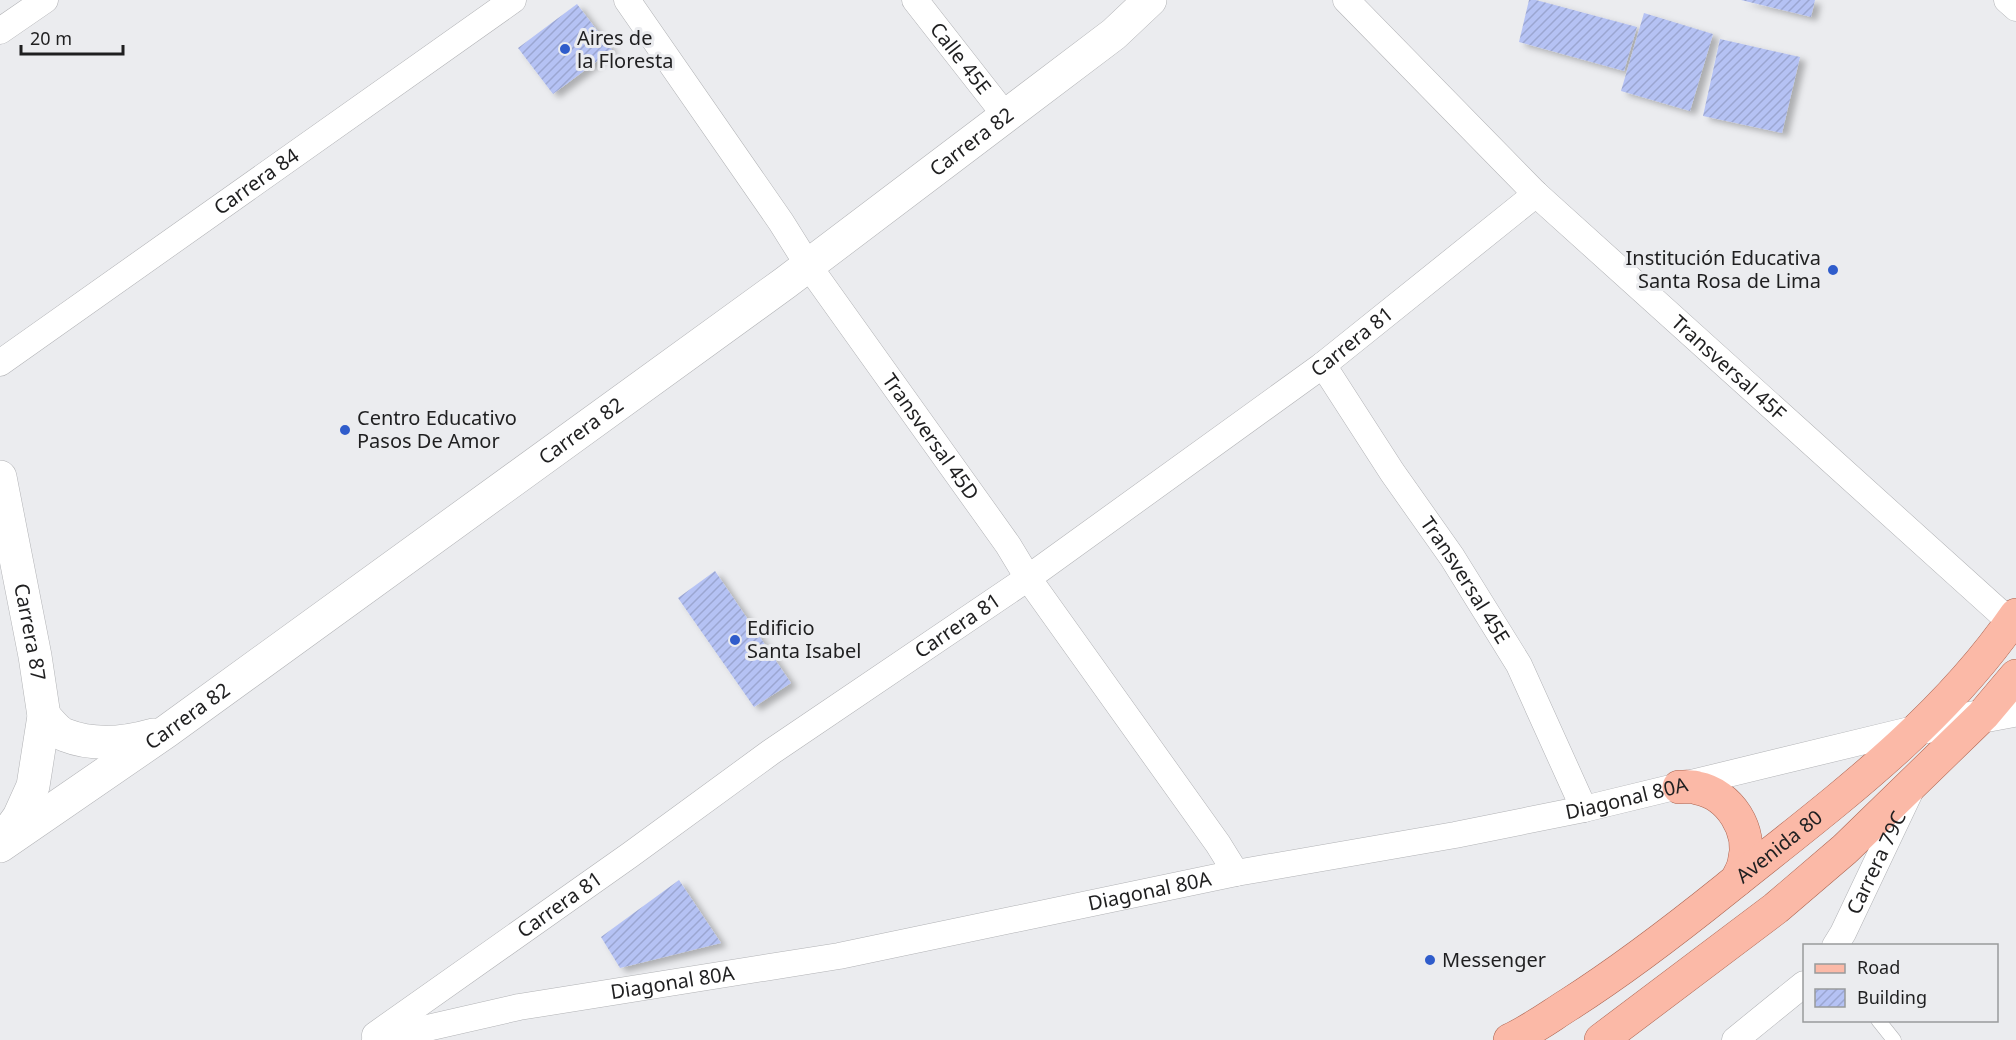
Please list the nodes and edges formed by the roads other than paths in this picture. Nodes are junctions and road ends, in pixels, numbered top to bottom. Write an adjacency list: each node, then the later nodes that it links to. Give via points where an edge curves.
1 (45, 0): 9 (street)
2 (513, 0): 13 (street, Carrera 84)
3 (627, 0): 12 (street, Transversal 45D)
4 (915, 0): 10 (street, Calle 45E)
5 (1150, 0): 10 (street, Carrera 82, via 1114,34)
6 (1346, 0): 11 (street, Transversal 45F)
7 (2007, 0): 8 (street)
8 (2016, 8)
9 (0, 31)
10 (1005, 115): 12 (street, Carrera 82)
11 (1536, 194): 14 (street, Carrera 81); 17 (street, Transversal 45F)
12 (808, 265): 16 (street, Transversal 45D, via 1008,544); 23 (street, Carrera 82)
13 (0, 363)
14 (1323, 365): 16 (street, Carrera 81); 26 (street, Transversal 45E, via 1520,665)
15 (0, 477): 20 (street, Carrera 87)
16 (1028, 578): 28 (street, Transversal 45D); 33 (street, Carrera 81, via 771,752)
17 (2014, 622): 22 (main road, Avenida 80)
18 (2016, 676): 21 (main road)
19 (2016, 710): 21 (street)
20 (44, 716): 23 (street, via 63,735 102,743 135,740); 27 (street, Carrera 87, via 33,786)
21 (1983, 716): 22 (street); 24 (main road)
22 (1919, 728): 25 (street, Diagonal 80A); 29 (main road, Avenida 80, via 1863,779)
23 (166, 731): 27 (street, Carrera 82)
24 (1917, 778): 30 (street, Carrera 79C); 36 (main road, via 1845,849 1776,908)
25 (1679, 787): 26 (street, Diagonal 80A); 29 (main road, via 1698,788 1716,795 1741,824 1746,843)
26 (1584, 809): 28 (street, Diagonal 80A)
27 (0, 845)
28 (1236, 873): 34 (street, Diagonal 80A, via 839,956 519,1007)
29 (1737, 880): 35 (main road, Avenida 80, via 1597,987)
30 (1836, 944)
31 (1803, 985): 37 (street)
32 (1880, 1022): 38 (lane)
33 (368, 1040)
34 (375, 1040)
35 (1509, 1040)
36 (1600, 1040)
37 (1735, 1040)
38 (1894, 1040)

